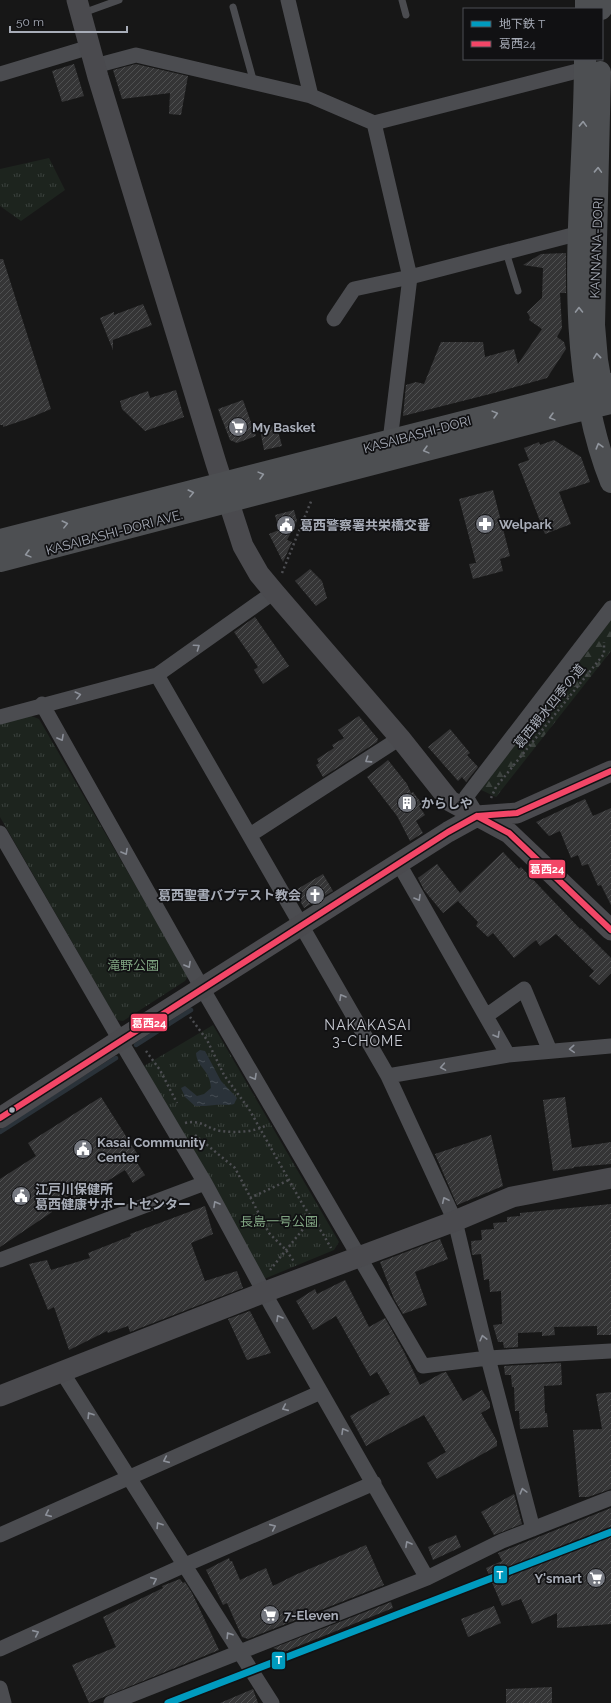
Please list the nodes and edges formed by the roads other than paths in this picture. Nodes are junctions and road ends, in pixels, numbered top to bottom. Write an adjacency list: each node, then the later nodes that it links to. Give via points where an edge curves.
1 (119, 0): 4 (lane)
2 (288, 0): 11 (street)
3 (402, 0): 6 (lane)
4 (79, 7): 7 (street)
5 (233, 7): 10 (lane)
6 (406, 15)
7 (92, 56): 9 (street); 10 (street, via 136,55); 24 (street)
8 (590, 62): 12 (street); 13 (main road, one-way to 8); 21 (main road, KANNANA-DORI, one-way to 8, via 597,360 594,325)
9 (0, 74)
10 (254, 83): 11 (street)
11 (311, 96): 12 (street)
12 (374, 123): 15 (street)
13 (580, 233): 14 (street); 19 (main road, one-way to 13, via 579,324)
14 (506, 252): 15 (street); 16 (lane)
15 (410, 277): 17 (street, via 354,289); 22 (street)
16 (518, 291)
17 (334, 319)
18 (611, 384): 19 (main road, KASAIBASHI-DORI)
19 (588, 399): 20 (main road, KASAIBASHI-DORI); 22 (main road, KASAIBASHI-DORI, one-way to 19); 23 (main road, one-way to 19, via 599,448); 24 (main road, KASAIBASHI-DORI, one-way to 24)
20 (611, 403)
21 (611, 436)
22 (390, 442): 24 (main road, KASAIBASHI-DORI, one-way to 22)
23 (611, 482)
24 (226, 493): 25 (main road, KASAIBASHI-DORI AVE., one-way to 24); 26 (main road, KASAIBASHI-DORI AVE., one-way to 26); 27 (street, via 250,560 259,574)
25 (0, 540)
26 (0, 561)
27 (278, 583): 29 (street, one-way to 27); 32 (street)
28 (611, 608): 34 (street, via 466,797)
29 (157, 675): 30 (street, one-way to 29); 36 (street)
30 (42, 704): 31 (street); 40 (street, one-way to 40)
31 (0, 716)
32 (400, 738): 34 (street, via 450,801); 36 (street, one-way to 36)
33 (611, 771): 34 (street, via 517,814)
34 (478, 816): 37 (street); 39 (street, via 509,833)
35 (0, 833): 42 (street)
36 (250, 835): 38 (street)
37 (399, 864): 38 (street); 41 (street, one-way to 41)
38 (301, 925): 40 (street); 46 (street, one-way to 38)
39 (611, 930)
40 (202, 988): 42 (street); 51 (street, one-way to 51)
41 (486, 1016): 44 (street, via 524,990); 45 (street, one-way to 45)
42 (120, 1040): 47 (street); 49 (street)
43 (611, 1046): 44 (street, one-way to 44)
44 (550, 1051): 45 (street)
45 (508, 1055): 46 (street, one-way to 46)
46 (388, 1076): 50 (street, one-way to 46)
47 (0, 1117)
48 (611, 1178): 50 (street, via 512,1197)
49 (205, 1183): 52 (street); 53 (street, one-way to 49)
50 (455, 1221): 51 (street); 55 (street, one-way to 50)
51 (360, 1257): 53 (street); 55 (street, via 423,1366)
52 (0, 1260)
53 (267, 1292): 56 (street); 57 (street, one-way to 53)
54 (611, 1351): 55 (street)
55 (488, 1358): 62 (street, one-way to 55)
56 (62, 1372): 58 (street); 59 (street, one-way to 56)
57 (321, 1392): 59 (street, one-way to 59); 60 (street, one-way to 57)
58 (0, 1396)
59 (129, 1477): 63 (street, one-way to 63); 64 (street, one-way to 59)
60 (374, 1483): 64 (street, one-way to 60); 65 (street, one-way to 60)
61 (611, 1498): 62 (street)
62 (533, 1529): 65 (street, via 502,1541)
63 (0, 1535)
64 (185, 1565): 66 (street, one-way to 64); 67 (street, one-way to 64)
65 (427, 1578): 67 (street)
66 (0, 1649)
67 (239, 1651): 70 (street); 71 (street)
68 (0, 1688): 69 (street)
69 (4, 1703)
70 (111, 1703)
71 (272, 1703)

